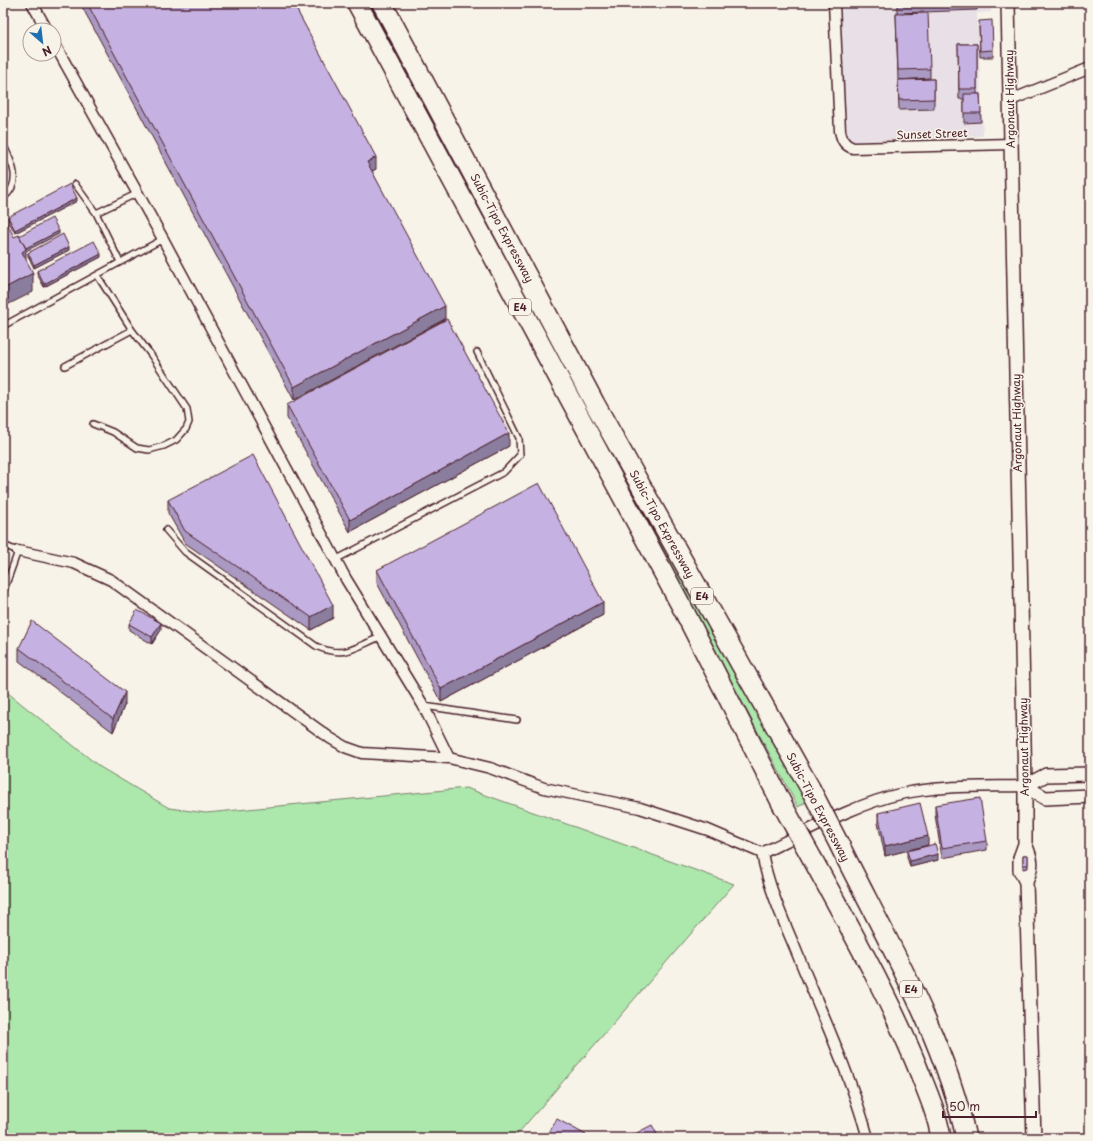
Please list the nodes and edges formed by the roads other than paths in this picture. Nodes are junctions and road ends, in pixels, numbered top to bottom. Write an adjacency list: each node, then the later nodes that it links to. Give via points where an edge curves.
1 (32, 3): 6 (street)
2 (357, 3): 38 (highway, Subic-Tipo Expressway / E4, bridge, via 684,611 782,804 857,941 901,1028 924,1084)
3 (382, 3): 39 (highway, Subic-Tipo Expressway / E4, bridge, via 595,404 840,846 934,1039)
4 (834, 3): 11 (street, Sunset Street, via 840,131 844,144 853,148)
5 (1008, 3): 9 (street, Argonaut Highway)
6 (43, 22)
7 (62, 57): 13 (street)
8 (1090, 68): 9 (street)
9 (1011, 100): 11 (street, Argonaut Highway)
10 (3, 144): 14 (lane, via 12,162 15,176 13,187)
11 (1011, 144): 34 (street, Argonaut Highway)
12 (75, 184): 15 (lane)
13 (138, 193): 15 (lane); 16 (street)
14 (3, 198)
15 (96, 213): 17 (lane)
16 (163, 239): 17 (lane); 27 (street)
17 (120, 262): 18 (lane)
18 (97, 274): 19 (lane); 20 (lane)
19 (3, 326)
20 (132, 330): 22 (lane); 23 (lane, via 187,409 189,422 176,440 164,446 144,450)
21 (477, 352): 27 (lane, via 519,438 520,455 504,472)
22 (65, 366)
23 (93, 424)
24 (166, 530): 29 (lane, via 185,552 316,646 335,653 343,652)
25 (3, 545): 26 (lane)
26 (18, 551): 28 (lane); 32 (street, via 74,563 111,580 345,747 368,754)
27 (335, 560): 29 (street)
28 (3, 593)
29 (380, 638): 30 (street)
30 (423, 706): 31 (lane); 32 (street)
31 (517, 720)
32 (449, 758): 36 (street, via 490,768 544,788 662,814)
33 (1090, 774): 34 (street, via 1046,775)
34 (1025, 786): 35 (street, via 1045,798); 36 (street, via 940,788 900,794 846,813); 40 (street, Argonaut Highway, via 1025,844 1031,857 1031,869 1026,882)
35 (1090, 796)
36 (762, 853): 37 (street, via 780,912 854,1096)
37 (868, 1138)
38 (941, 1138)
39 (966, 1138)
40 (1034, 1138)

